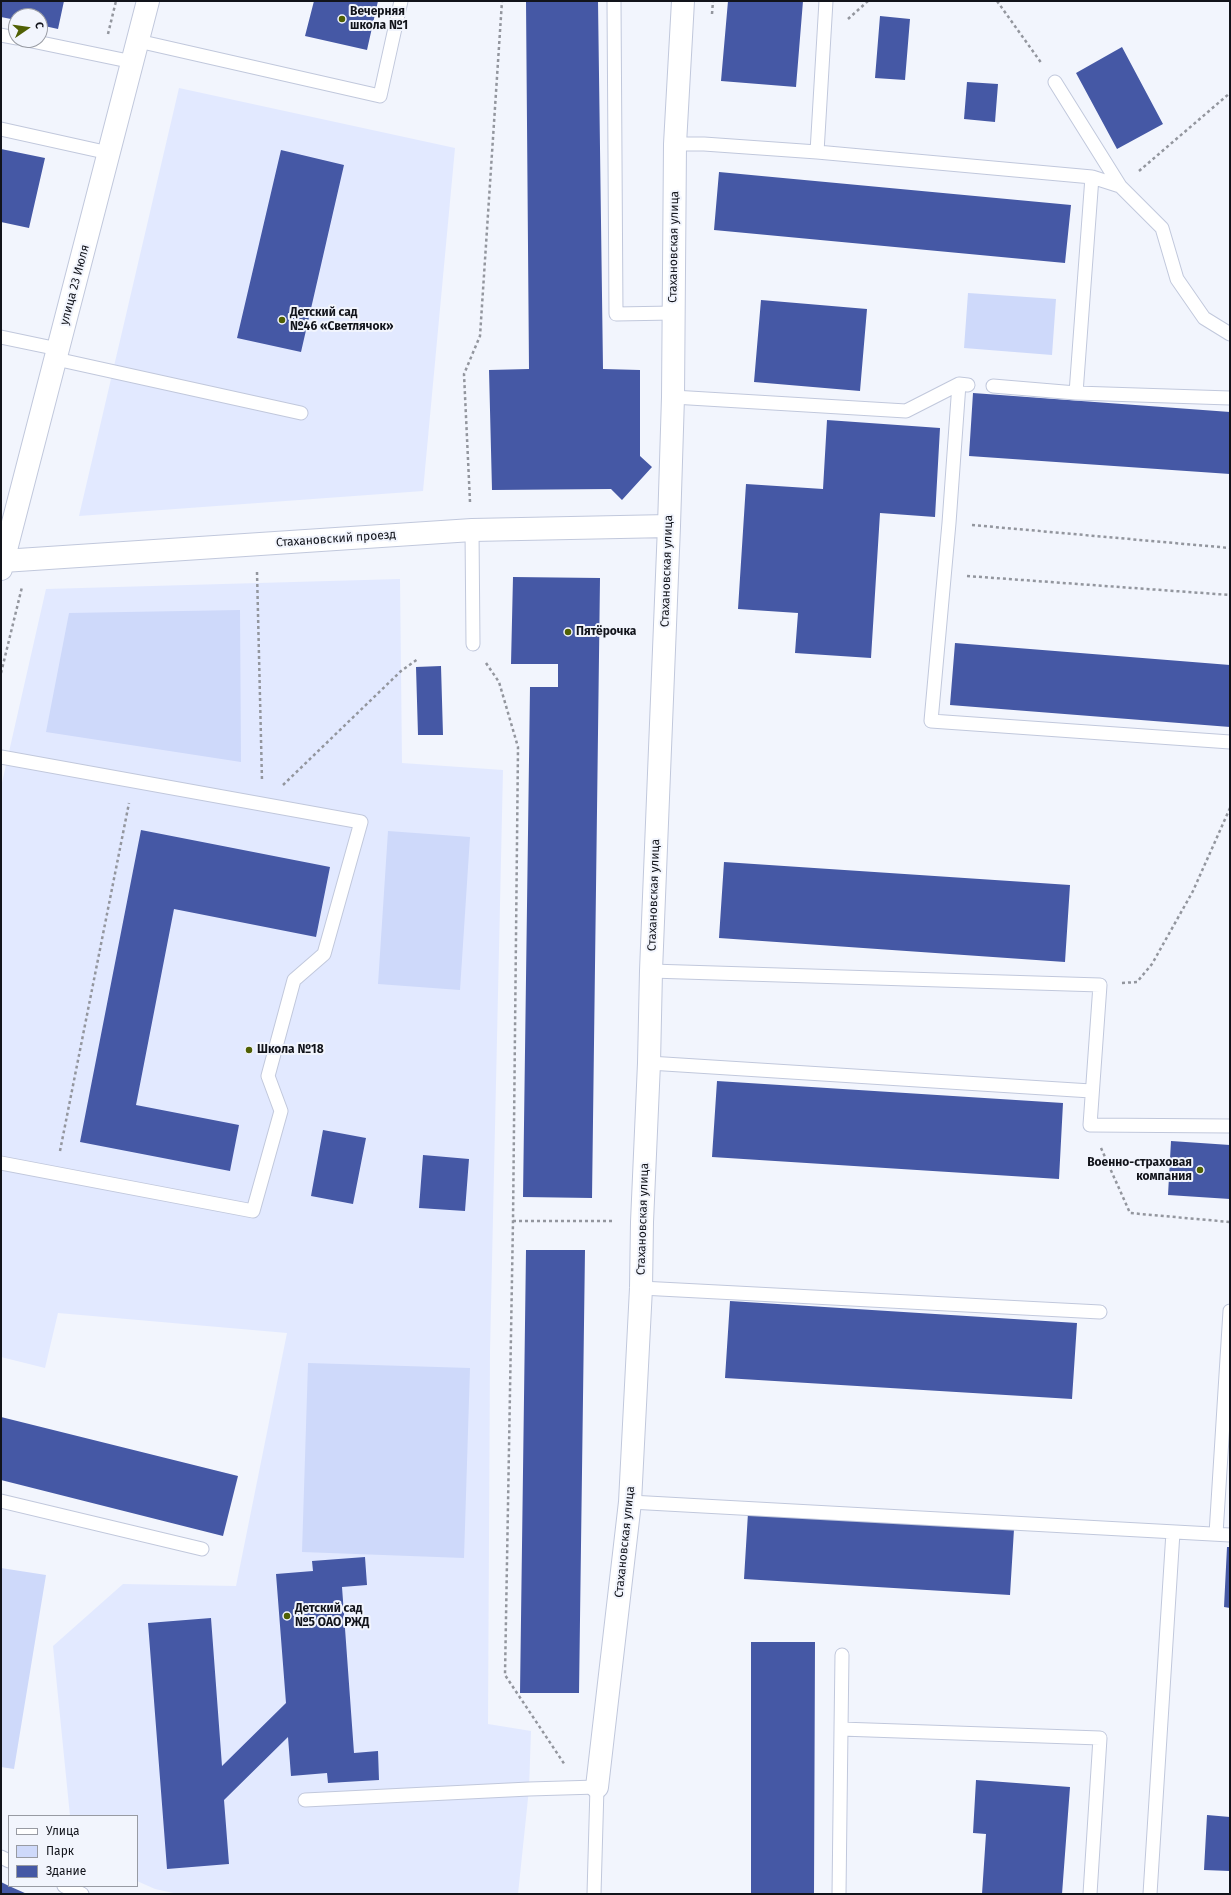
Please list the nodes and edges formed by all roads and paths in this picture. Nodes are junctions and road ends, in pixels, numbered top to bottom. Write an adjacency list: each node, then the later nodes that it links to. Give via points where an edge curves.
1 (148, 1): 8 (street, улица 23 Июля)
2 (401, 1): 8 (lane, via 380,96)
3 (502, 1): 30 (path, via 480,336 464,374)
4 (614, 1): 19 (lane, via 616,314)
5 (683, 1): 14 (street, Стахановская улица)
6 (826, 1): 15 (lane)
7 (997, 1): 11 (path)
8 (138, 41): 10 (street, улица 23 Июля)
9 (48, 44): 10 (lane)
10 (133, 62): 16 (street, улица 23 Июля)
11 (1055, 82): 18 (lane)
12 (1230, 93): 18 (path)
13 (1, 129): 16 (lane)
14 (675, 144): 15 (lane); 19 (street, Стахановская улица)
15 (817, 152): 17 (lane)
16 (109, 153): 22 (street, улица 23 Июля)
17 (1092, 177): 18 (lane); 24 (lane)
18 (1120, 186): 20 (lane, via 1162,228 1177,279 1204,318)
19 (674, 313): 25 (street, Стахановская улица)
20 (1230, 334)
21 (1, 337): 22 (lane)
22 (57, 354): 27 (lane); 33 (street, улица 23 Июля)
23 (993, 386): 24 (lane)
24 (1076, 393): 26 (lane)
25 (673, 397): 28 (lane, via 906,411 964,384); 29 (street, Стахановская улица)
26 (1230, 398)
27 (301, 413)
28 (949, 523): 32 (path); 34 (lane)
29 (669, 526): 30 (street, Стахановский проезд); 43 (street, Стахановская улица)
30 (472, 530): 31 (street, Стахановский проезд); 36 (lane)
31 (256, 544): 33 (street, Стахановский проезд); 41 (path)
32 (1230, 548)
33 (2, 563)
34 (945, 574): 35 (path); 38 (lane, via 931,721)
35 (1230, 595)
36 (473, 644): 51 (path, via 499,682 518,747)
37 (418, 659): 41 (path, via 401,671)
38 (1230, 742)
39 (1, 757): 40 (lane)
40 (133, 781): 41 (lane); 50 (path)
41 (262, 804): 50 (lane, via 361,822 324,954 294,980 268,1076 280,1111 252,1211)
42 (1230, 808): 44 (path, via 1193,891 1152,964 1137,982)
43 (651, 972): 44 (lane); 45 (street, Стахановская улица)
44 (1100, 985): 46 (lane)
45 (649, 1063): 46 (lane); 52 (street, Стахановская улица)
46 (1091, 1091): 47 (lane)
47 (1090, 1125): 48 (lane); 53 (path, via 1130,1213)
48 (1230, 1126)
49 (1, 1163): 50 (lane)
50 (55, 1174)
51 (513, 1220): 52 (path); 65 (path, via 505,1675)
52 (642, 1222): 54 (street, Стахановская улица)
53 (1230, 1222)
54 (641, 1288): 55 (lane); 58 (street, Стахановская улица)
55 (1100, 1312)
56 (1230, 1312): 60 (lane)
57 (1, 1501): 62 (lane)
58 (630, 1502): 59 (lane); 65 (street, Стахановская улица)
59 (1173, 1532): 60 (lane); 72 (lane)
60 (1216, 1534): 61 (lane)
61 (1230, 1535)
62 (202, 1549)
63 (842, 1655): 64 (lane)
64 (841, 1729): 70 (lane); 71 (lane, via 1100,1738)
65 (589, 1788): 66 (lane); 69 (lane)
66 (305, 1800)
67 (66, 1887): 68 (lane)
68 (82, 1894)
69 (594, 1894)
70 (839, 1894)
71 (1090, 1894)
72 (1150, 1894)

